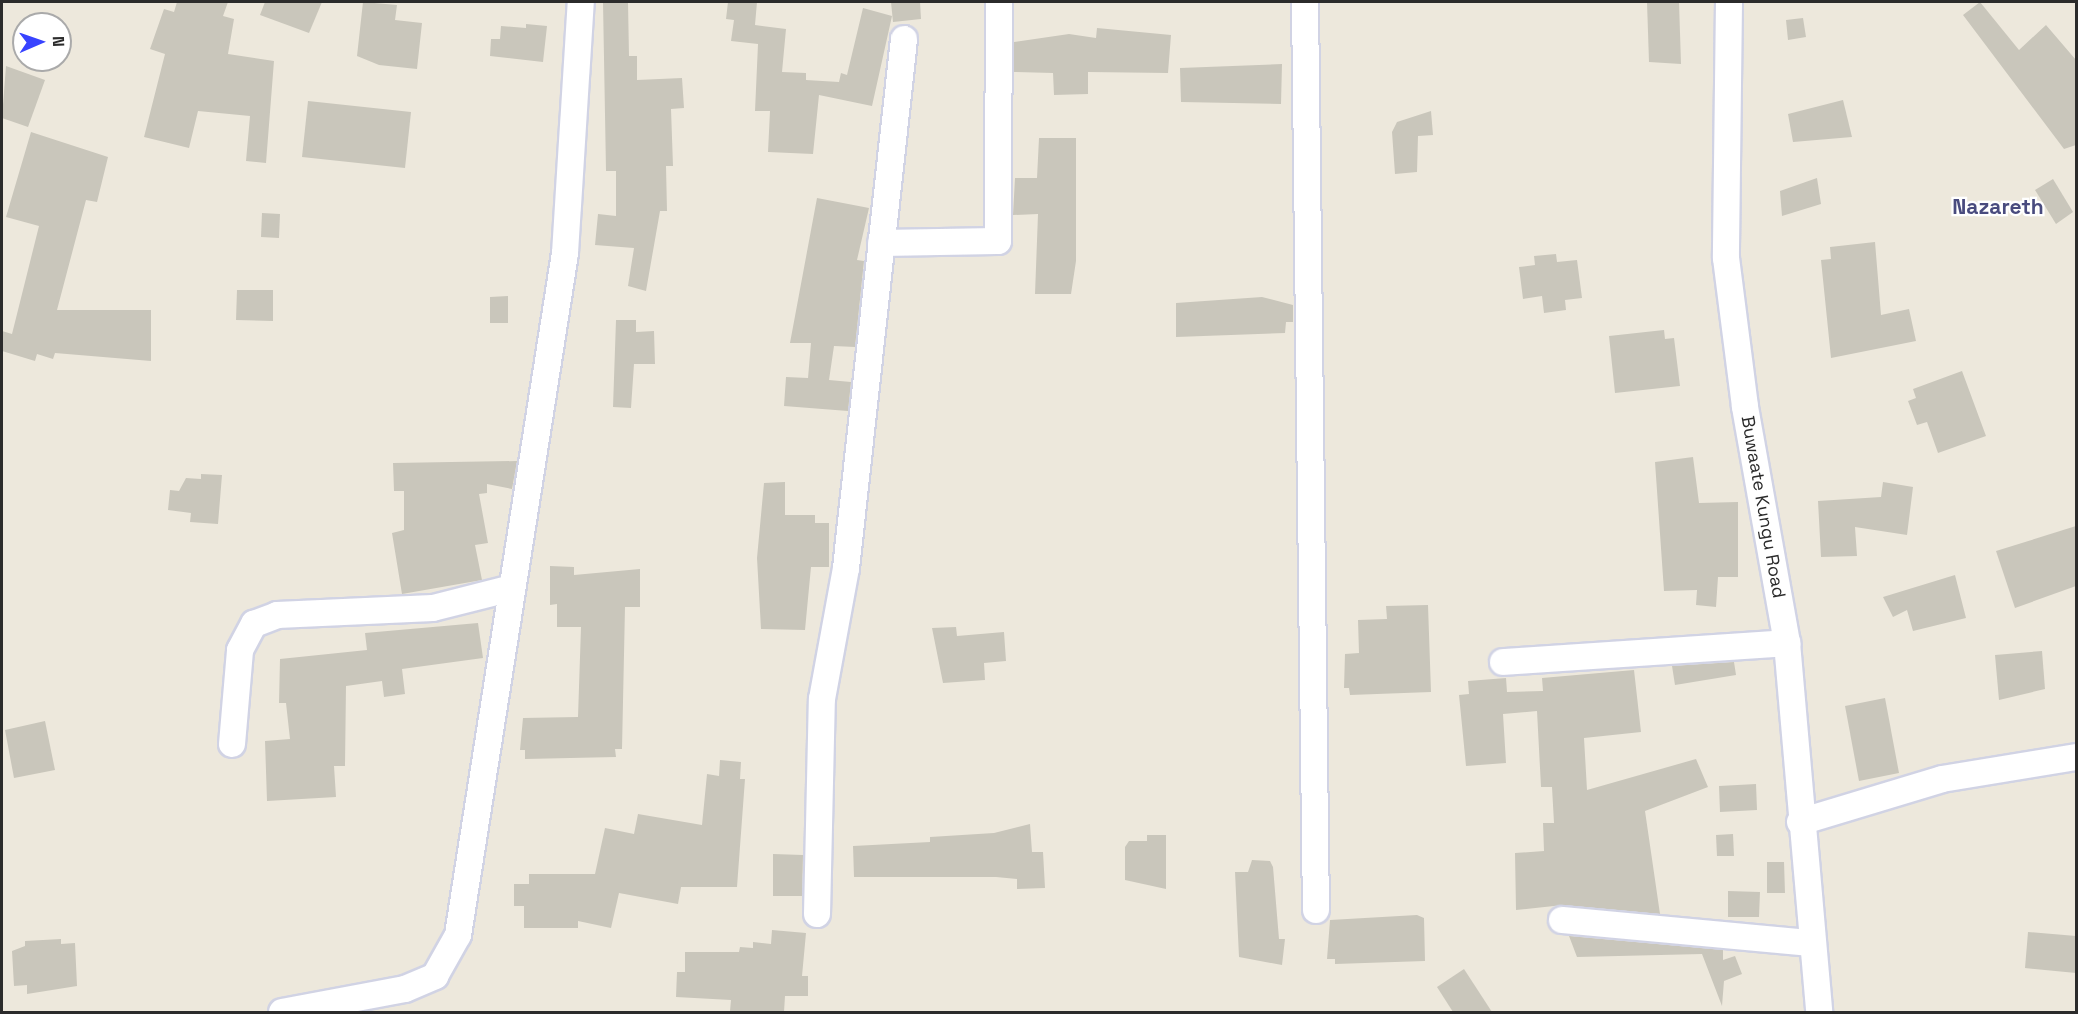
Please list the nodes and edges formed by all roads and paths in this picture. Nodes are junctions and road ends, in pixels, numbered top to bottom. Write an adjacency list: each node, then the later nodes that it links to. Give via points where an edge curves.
1 (581, 2): 7 (street, via 565,253)
2 (999, 2): 6 (street, via 998,241)
3 (1305, 2): 13 (street)
4 (1729, 2): 8 (street, Buwaate Kungu Road, via 1726,258 1744,407)
5 (904, 39): 6 (street)
6 (880, 243): 14 (street, via 846,568 822,699)
7 (512, 588): 10 (street, via 433,608 277,615 254,624 240,650); 17 (street, via 453,951 435,976 405,989)
8 (1787, 643): 9 (street); 12 (street, Buwaate Kungu Road)
9 (1503, 662)
10 (232, 744)
11 (2076, 757): 12 (street, via 1942,779)
12 (1800, 822): 16 (street, Buwaate Kungu Road)
13 (1316, 910)
14 (817, 914)
15 (1562, 920): 16 (street)
16 (1809, 943): 18 (street, Buwaate Kungu Road)
17 (282, 1012)
18 (1819, 1012)

